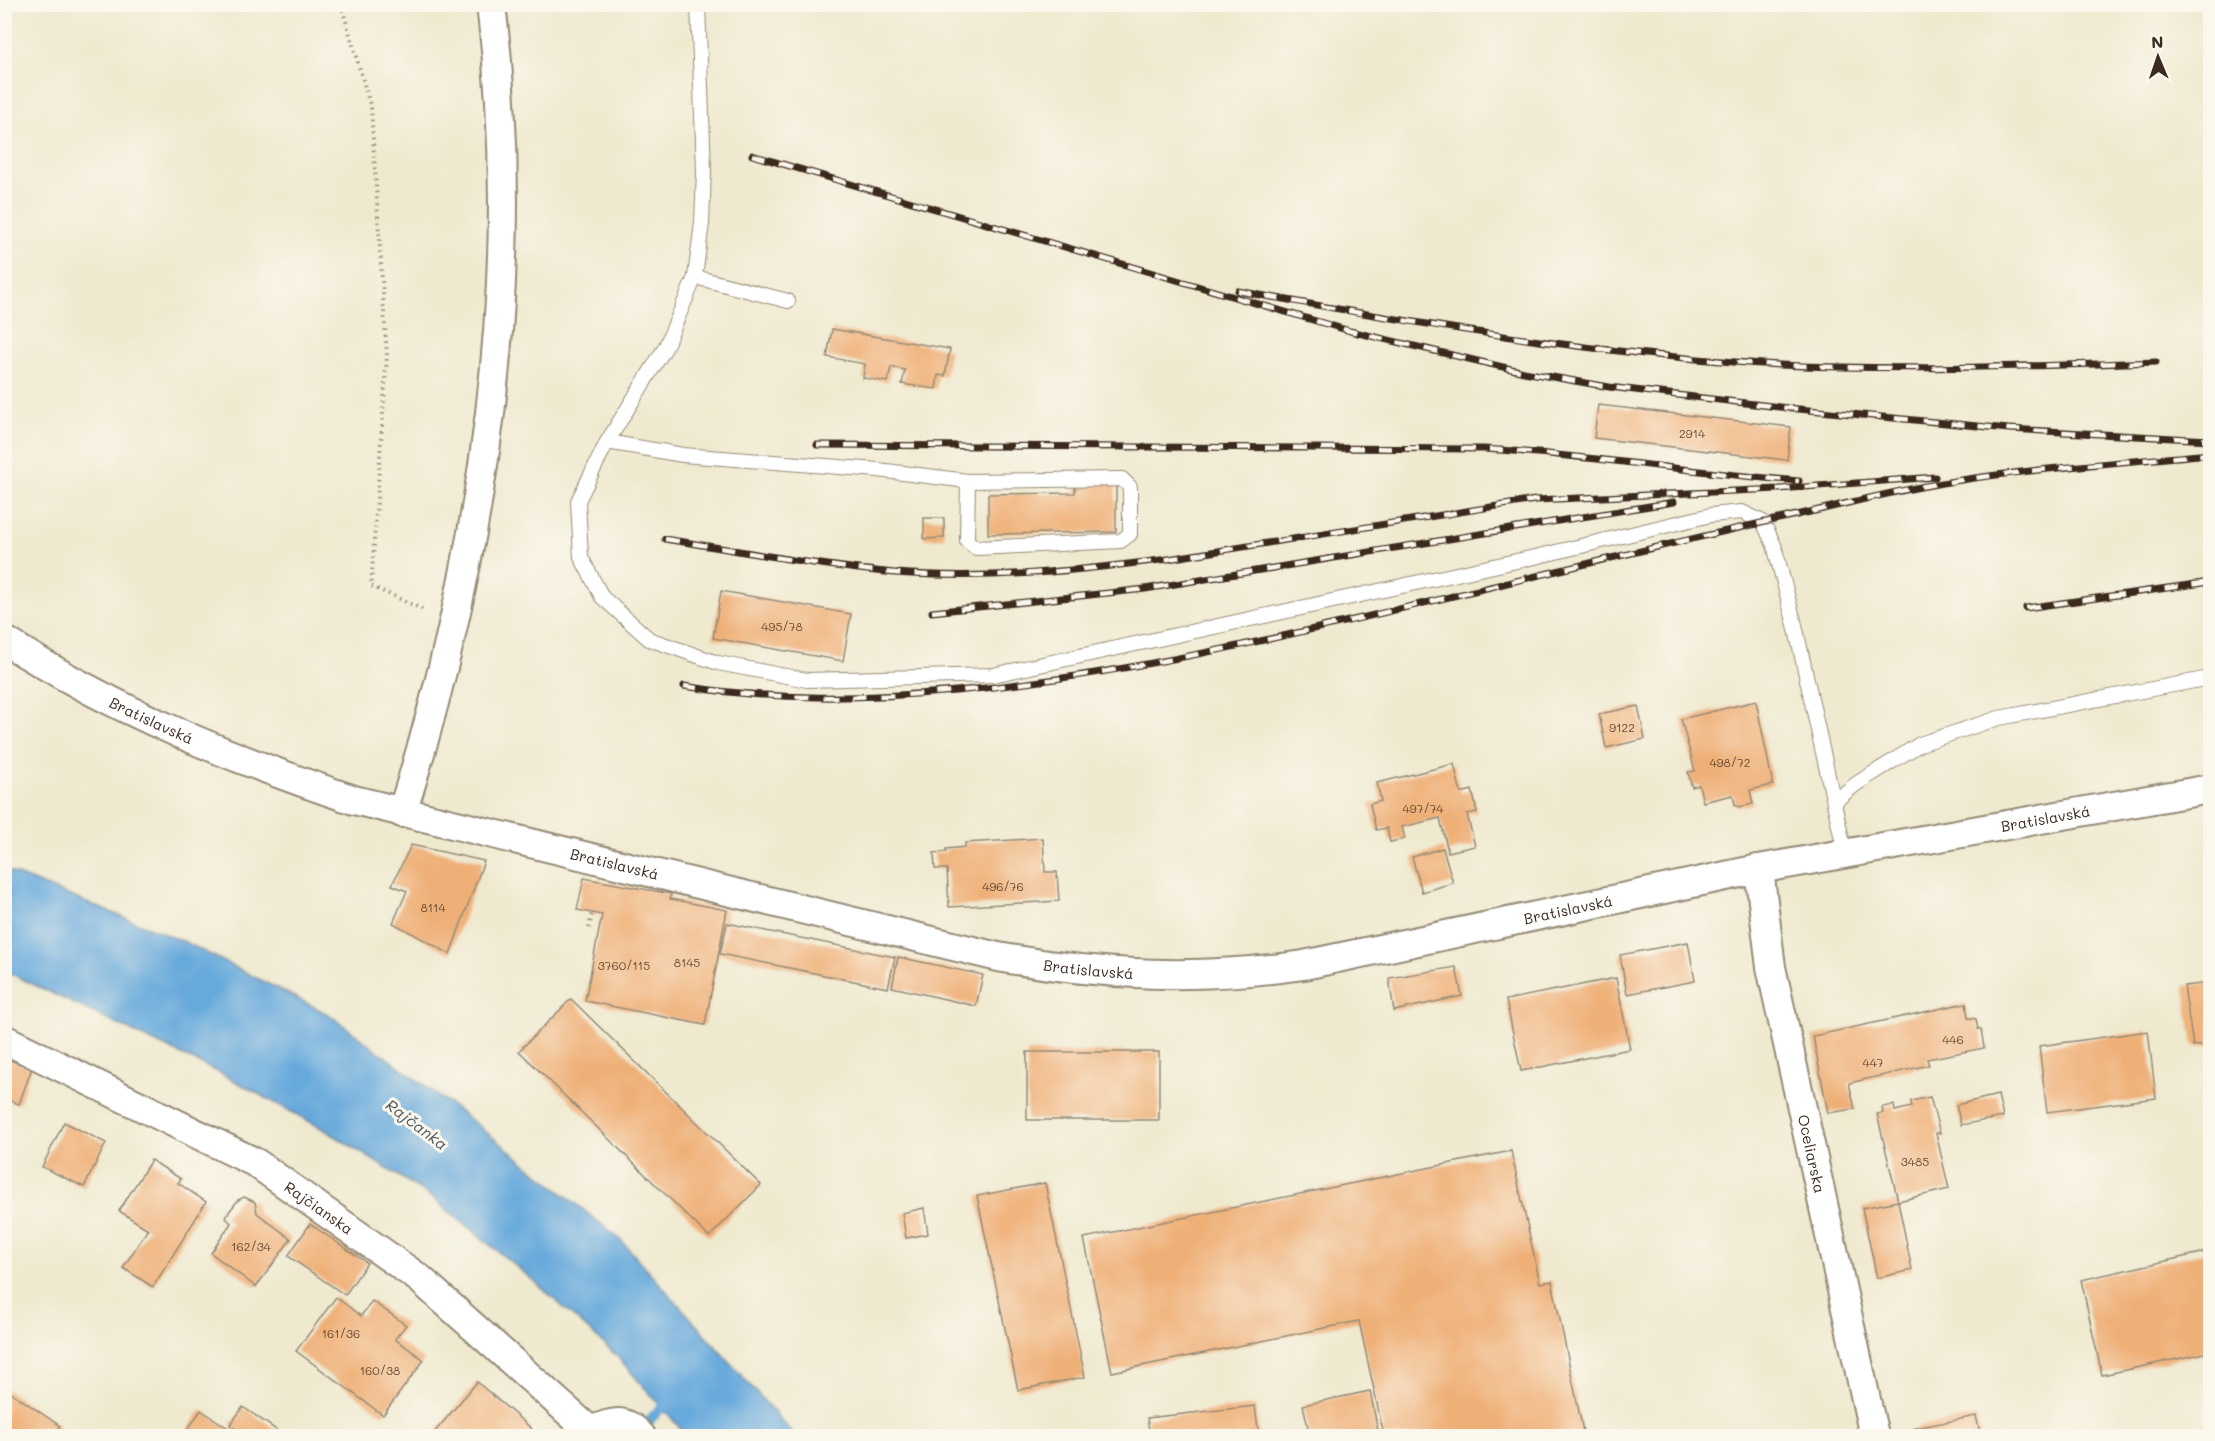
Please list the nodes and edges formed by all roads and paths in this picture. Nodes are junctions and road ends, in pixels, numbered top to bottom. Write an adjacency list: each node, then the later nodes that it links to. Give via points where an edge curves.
1 (341, 4): 8 (path, via 370,108 387,356 371,586)
2 (491, 4): 13 (street, via 503,194 498,329 489,429 469,556 431,716)
3 (698, 4): 4 (lane, via 704,171)
4 (695, 277): 5 (lane); 6 (lane, via 665,348)
5 (788, 302)
6 (607, 442): 7 (lane, via 683,454); 12 (lane, via 578,501 581,557 602,597 649,639 718,663 807,680 993,675 1711,515 1742,512 1763,522 1774,546)
7 (968, 481): 7 (lane, via 1122,479 1130,487 1130,534 1121,541 976,548 967,541)
8 (429, 613)
9 (4, 640): 13 (street, Bratislavská, via 194,741 260,768)
10 (2211, 678): 12 (lane, via 1999,718 1920,744)
11 (2211, 789): 14 (street, Bratislavská)
12 (1835, 801): 14 (lane)
13 (402, 813): 15 (street, Bratislavská, via 998,957 1130,975 1202,976 1304,965)
14 (1845, 853): 15 (street, Bratislavská)
15 (1759, 869): 21 (street, Oceliarska, via 1771,967)
16 (592, 913): 17 (path)
17 (589, 928)
18 (4, 1039): 19 (street, Rajčianska, via 256,1163 420,1279)
19 (589, 1434): 20 (street, via 613,1422 632,1426)
20 (641, 1437)
21 (1874, 1437)

